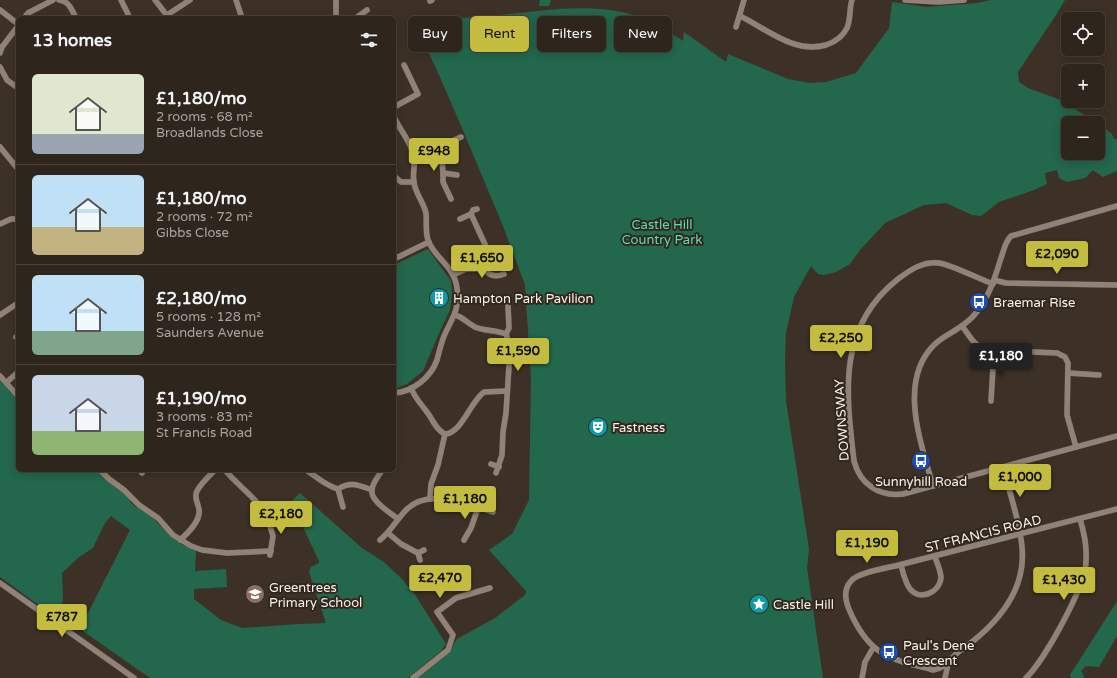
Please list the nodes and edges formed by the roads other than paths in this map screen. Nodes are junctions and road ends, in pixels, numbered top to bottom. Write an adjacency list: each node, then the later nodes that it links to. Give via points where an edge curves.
1 (53, 0): 15 (street)
2 (59, 0): 16 (street, via 70,6)
3 (121, 0): 17 (street)
4 (156, 0): 18 (street)
5 (190, 0): 19 (street)
6 (236, 0): 20 (street)
7 (336, 0): 21 (street)
8 (744, 0): 23 (street)
9 (852, 0): 23 (street, via 845,31 833,42 820,47 791,44)
10 (905, 0): 12 (street)
11 (964, 0): 12 (street)
12 (951, 1)
13 (0, 10): 24 (street)
14 (367, 10): 22 (street)
15 (26, 16)
16 (75, 16)
17 (128, 16)
18 (167, 16)
19 (169, 16)
20 (241, 16)
21 (336, 16)
22 (359, 16)
23 (740, 16): 25 (street)
24 (16, 23)
25 (736, 27)
26 (16, 28): 27 (street)
27 (0, 53)
28 (404, 65): 31 (street, via 420,92)
29 (0, 67): 30 (street, via 7,80)
30 (16, 87)
31 (396, 106)
32 (396, 120): 36 (street)
33 (460, 137): 35 (street)
34 (0, 147): 37 (street)
35 (437, 154): 36 (street, via 430,153); 38 (street, via 442,161)
36 (415, 158): 41 (street)
37 (16, 167)
38 (443, 173): 39 (street); 42 (street, via 443,182)
39 (456, 175)
40 (396, 178): 41 (street, via 401,182)
41 (414, 182): 49 (street, via 425,211)
42 (451, 199)
43 (1117, 206): 54 (street, via 1011,235)
44 (477, 209): 45 (street)
45 (471, 214): 47 (street); 51 (street, via 491,250 482,257)
46 (16, 219): 48 (street)
47 (460, 219)
48 (0, 224)
49 (429, 242): 50 (street); 53 (street)
50 (396, 258)
51 (482, 266): 52 (street, via 493,276); 53 (street)
52 (504, 274)
53 (453, 275): 59 (street, via 458,290)
54 (993, 282): 55 (street, DOWNSWAY); 60 (street, via 980,308); 83 (street, DOWNSWAY, via 944,264 932,263 914,269 894,282 877,299 862,322 853,345 849,362 848,388 854,461 858,473 868,486 887,494 901,494)
55 (1117, 285)
56 (16, 304): 58 (street)
57 (508, 306): 61 (street, via 509,328)
58 (0, 315)
59 (455, 315): 61 (street, via 475,327); 68 (street, via 443,338 434,367 424,379)
60 (962, 326): 62 (street, via 980,349); 83 (street, via 934,345 923,358 917,374 915,413)
61 (506, 334): 69 (street, via 509,366)
62 (994, 351): 63 (street, via 1061,354 1067,360); 72 (street)
63 (1068, 373): 65 (street); 75 (street, via 1067,415)
64 (16, 374): 67 (street)
65 (1099, 375)
66 (0, 376): 67 (street)
67 (7, 382): 70 (street)
68 (411, 388): 71 (street); 73 (street, via 437,427)
69 (507, 391): 73 (street, via 484,392 457,429); 76 (street, via 503,452 498,470)
70 (16, 393)
71 (396, 393)
72 (991, 401)
73 (445, 434): 86 (street, via 431,484)
74 (1117, 436): 75 (street)
75 (1076, 446): 77 (street)
76 (491, 464)
77 (1003, 467): 83 (street); 96 (street)
78 (102, 472): 97 (street, via 158,518)
79 (213, 472): 97 (street, via 197,490 199,515 193,527)
80 (227, 472): 92 (street, via 256,501)
81 (309, 472): 84 (street)
82 (381, 472): 85 (street)
83 (933, 486)
84 (338, 489): 85 (street, via 351,484); 87 (street)
85 (372, 490): 93 (street, via 378,504)
86 (430, 499): 88 (street, via 448,499); 93 (street, via 414,504)
87 (343, 507)
88 (478, 508): 91 (street); 99 (street)
89 (1117, 509): 94 (street, ST FRANCIS ROAD)
90 (280, 511): 92 (street)
91 (493, 512)
92 (267, 516): 97 (street, via 272,536 270,553 219,552 196,548)
93 (398, 519): 95 (street)
94 (1080, 519): 96 (street, ST FRANCIS ROAD); 112 (street, via 1086,562 1081,585 1048,648)
95 (388, 533): 98 (street); 101 (street, via 401,544 421,552)
96 (1021, 535): 100 (street, ST FRANCIS ROAD); 106 (street, via 1022,568 1011,601 990,626)
97 (180, 540)
98 (380, 540)
99 (464, 540)
100 (934, 557): 102 (street, ST FRANCIS ROAD); 102 (street, via 940,580 935,590 927,595 920,595 910,588)
101 (420, 560)
102 (901, 565): 105 (street, ST FRANCIS ROAD, via 854,578 846,589 850,612)
103 (0, 583): 108 (street)
104 (490, 588): 109 (street, via 456,598 437,612 453,635 448,650)
105 (873, 648): 107 (street, via 895,660); 110 (street, via 865,662)
106 (948, 664): 107 (street); 111 (street)
107 (933, 670): 111 (street)
108 (134, 678)
109 (414, 678)
110 (862, 678)
111 (944, 678)
112 (1026, 678)

